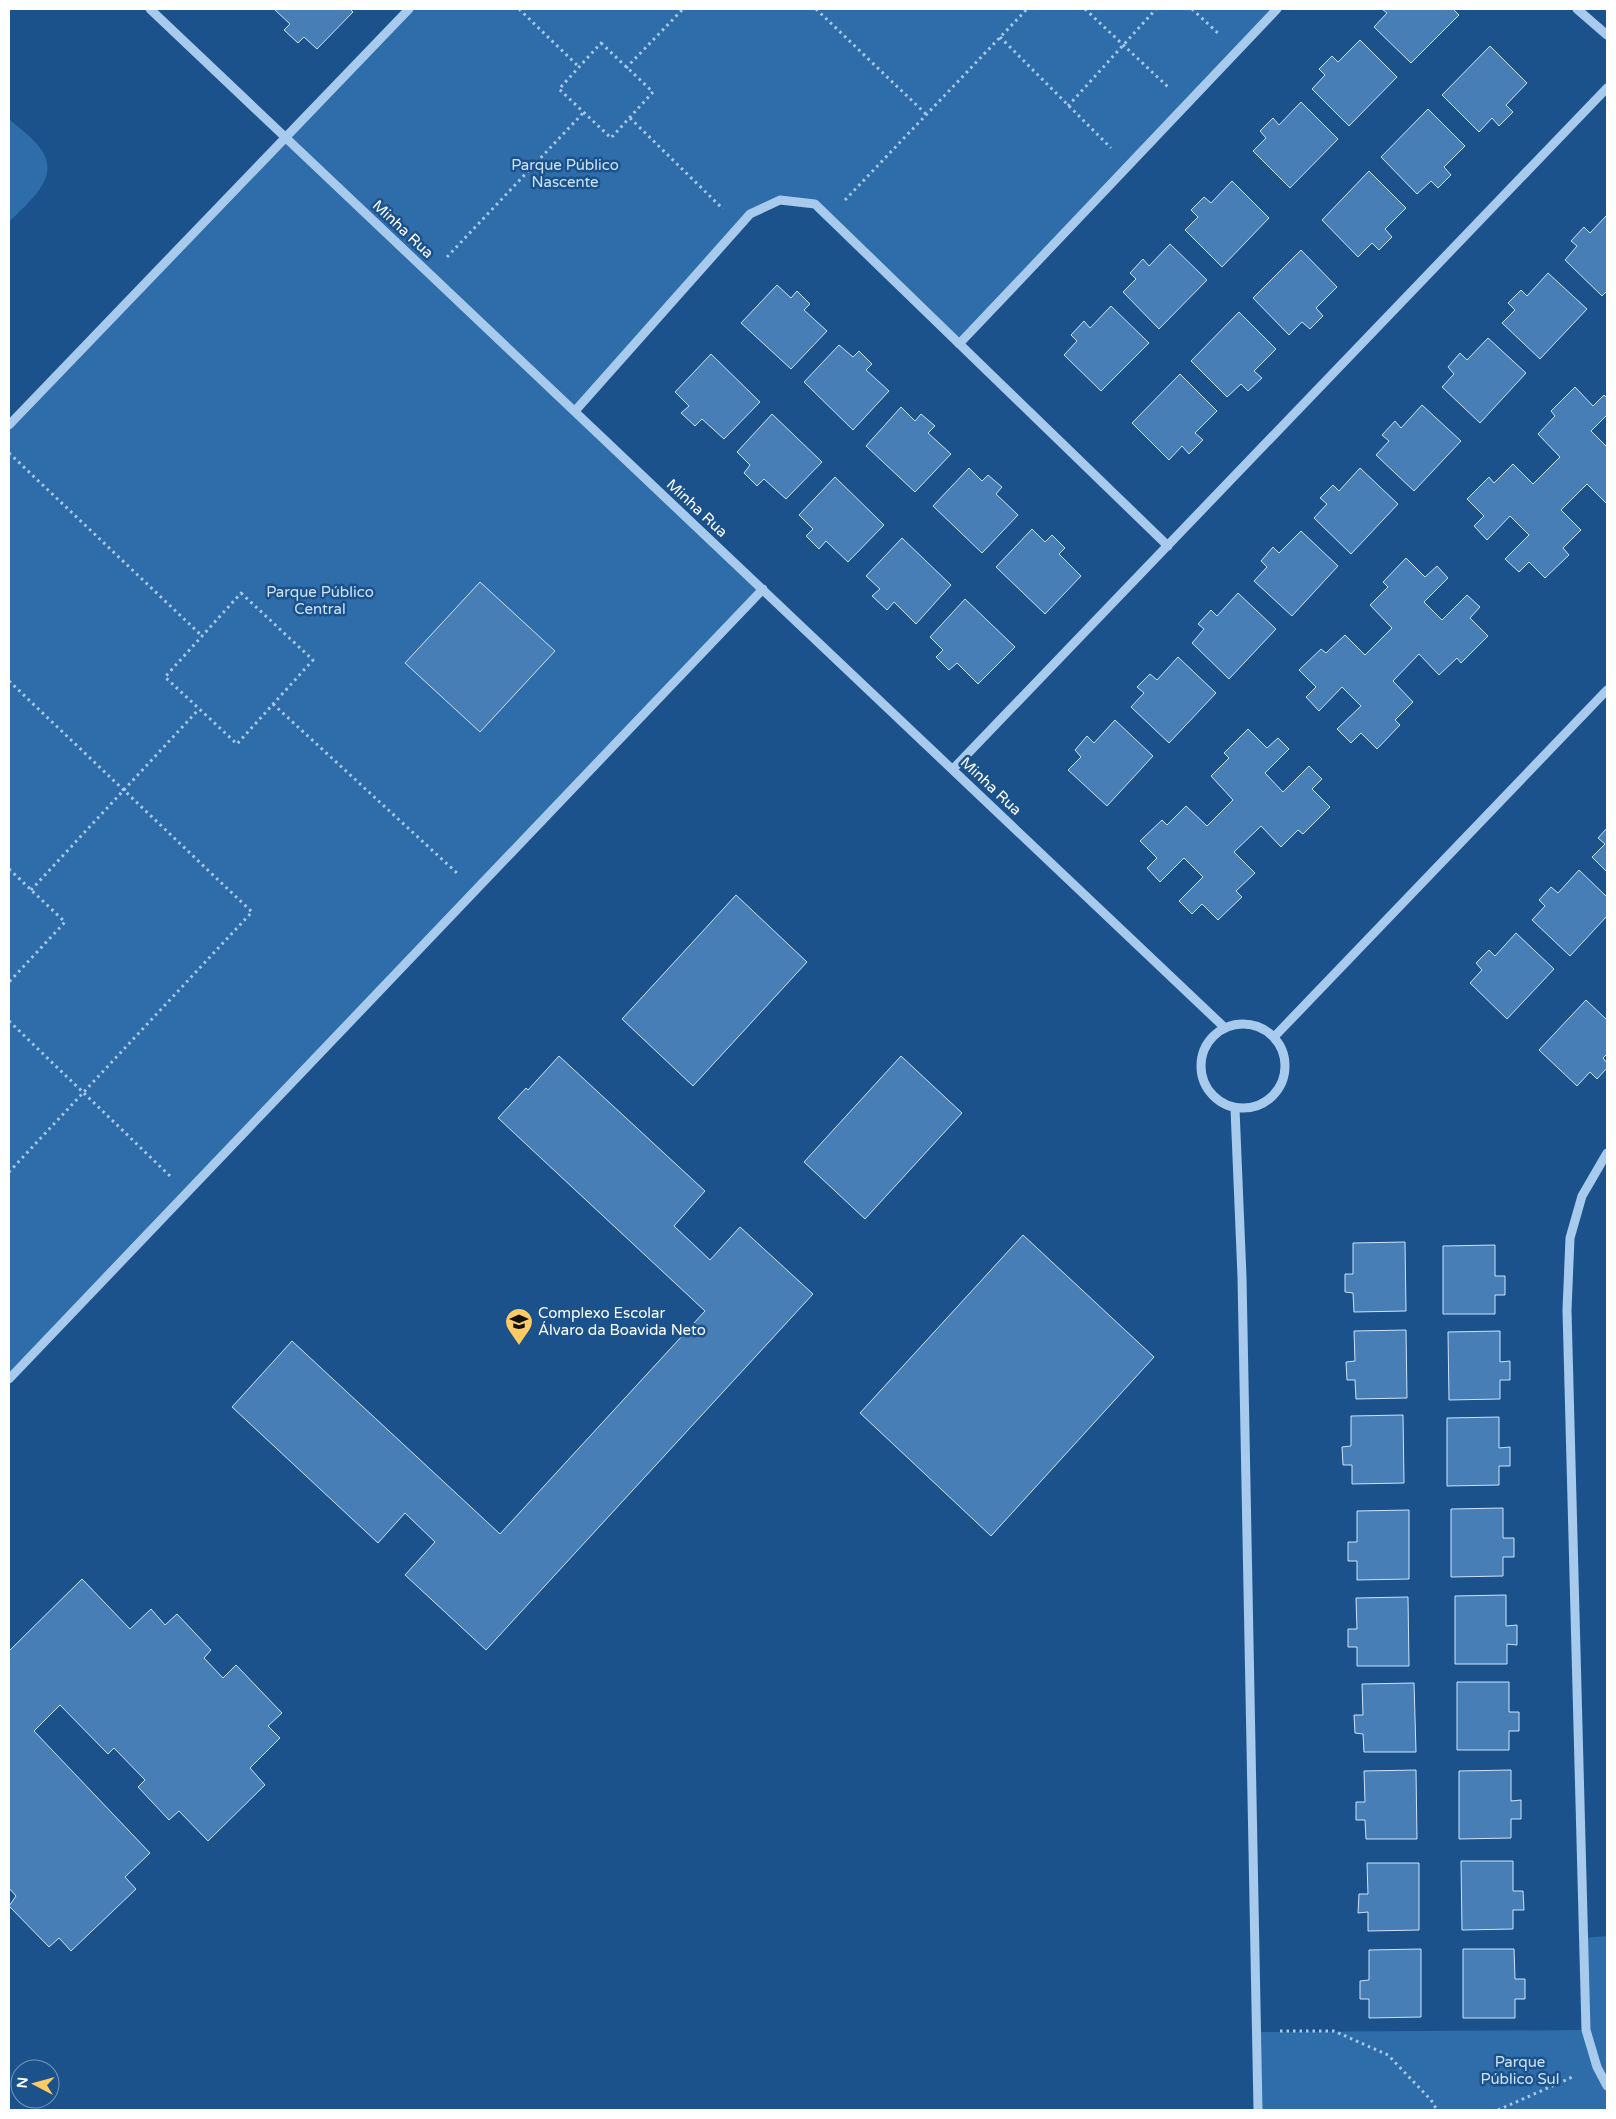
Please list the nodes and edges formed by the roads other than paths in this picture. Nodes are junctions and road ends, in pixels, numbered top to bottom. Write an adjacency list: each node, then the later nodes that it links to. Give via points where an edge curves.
1 (150, 9): 7 (street, Minha Rua)
2 (409, 9): 7 (street)
3 (1277, 9): 8 (street)
4 (1578, 9): 5 (street)
5 (1607, 35)
6 (1607, 88): 11 (street)
7 (285, 137): 9 (street, Minha Rua); 10 (street)
8 (959, 344): 9 (street, via 815,204 780,200 750,214); 11 (street)
9 (575, 411): 12 (street, Minha Rua)
10 (9, 425)
11 (1168, 546): 14 (street)
12 (762, 589): 14 (street, Minha Rua); 19 (street)
13 (1607, 690): 16 (street)
14 (953, 770): 15 (street, Minha Rua)
15 (1224, 1027): 16 (street, via 1251,1023); 17 (street, via 1205,1045 1200,1072 1211,1096)
16 (1275, 1036): 17 (street, via 1286,1061 1282,1088 1262,1106)
17 (1234, 1109): 21 (street, via 1242,1277)
18 (1607, 1152): 20 (street, via 1582,1196 1570,1238 1568,1310 1586,2030 1597,2067)
19 (9, 1379)
20 (1607, 2086)
21 (1258, 2110)

